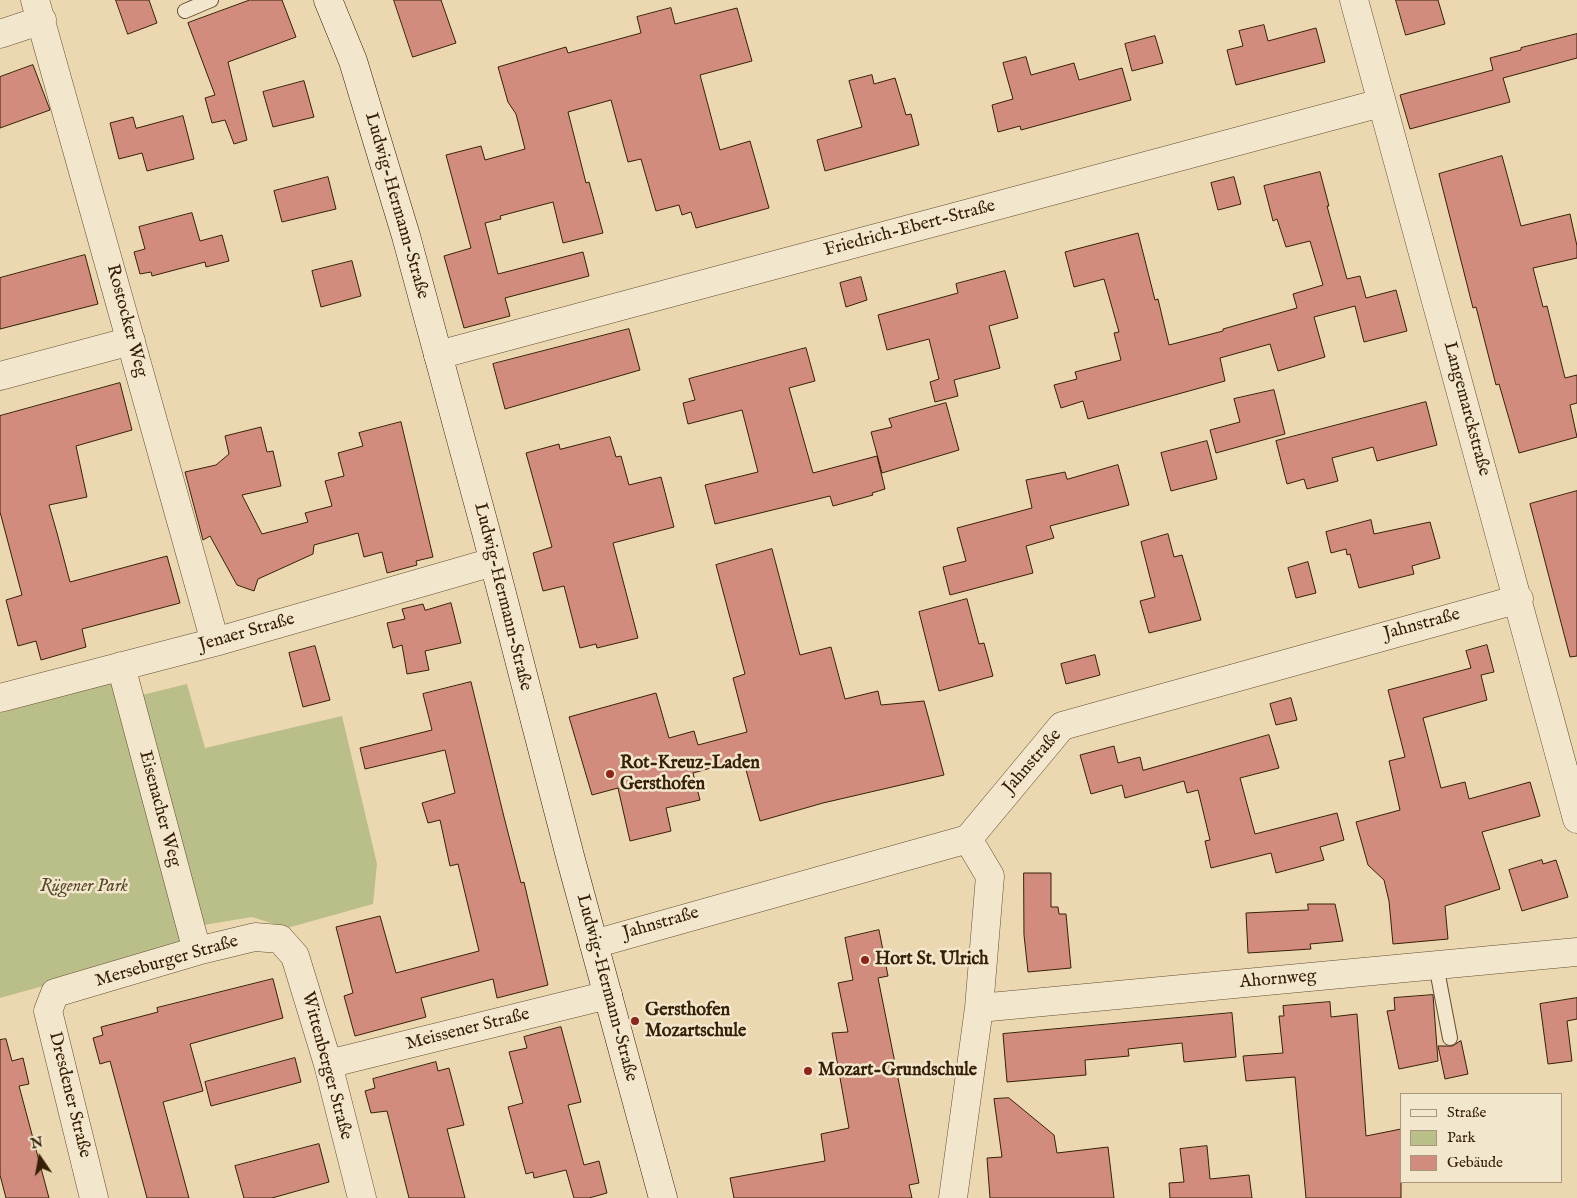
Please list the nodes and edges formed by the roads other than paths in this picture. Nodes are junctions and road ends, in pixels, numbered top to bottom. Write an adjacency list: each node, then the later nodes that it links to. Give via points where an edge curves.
1 (211, 0): 5 (lane)
2 (328, 0): 9 (street, Ludwig-Hermann-Straße, via 353,61 386,163)
3 (1354, 0): 7 (street, Langemarckstraße)
4 (38, 10): 6 (street); 8 (street, Rostocker Weg)
5 (186, 11)
6 (0, 34)
7 (1381, 103): 9 (street, Friedrich-Ebert-Straße); 12 (street, Langemarckstraße)
8 (131, 341): 10 (street); 13 (street, Rostocker Weg)
9 (438, 355): 11 (street, Ludwig-Hermann-Straße)
10 (0, 376)
11 (493, 562): 13 (street, Jenaer Straße); 19 (street, Ludwig-Hermann-Straße)
12 (1519, 599): 16 (street, Langemarckstraße); 17 (street, Jahnstraße, via 1062,726)
13 (215, 642): 14 (street, Jenaer Straße)
14 (121, 666): 15 (street, Jenaer Straße); 20 (street, Eisenacher Weg)
15 (2, 691)
16 (1577, 818)
17 (968, 839): 19 (street, Jahnstraße); 25 (street, via 990,876)
18 (280, 939): 20 (street, Merseburger Straße, via 255,937); 27 (street, Wittenberger Straße, via 295,956)
19 (594, 944): 24 (street, Ludwig-Hermann-Straße)
20 (197, 951): 23 (street, Merseburger Straße)
21 (1577, 952): 22 (street, Ahornweg)
22 (1436, 965): 25 (street, Ahornweg); 26 (lane)
23 (54, 993): 28 (street, Dresdener Straße, via 48,1011)
24 (608, 995): 27 (street, Meissener Straße); 30 (street, Ludwig-Hermann-Straße)
25 (979, 1008): 31 (street)
26 (1450, 1038)
27 (328, 1064): 29 (street, Wittenberger Straße)
28 (94, 1198)
29 (362, 1198)
30 (663, 1198)
31 (953, 1198)

